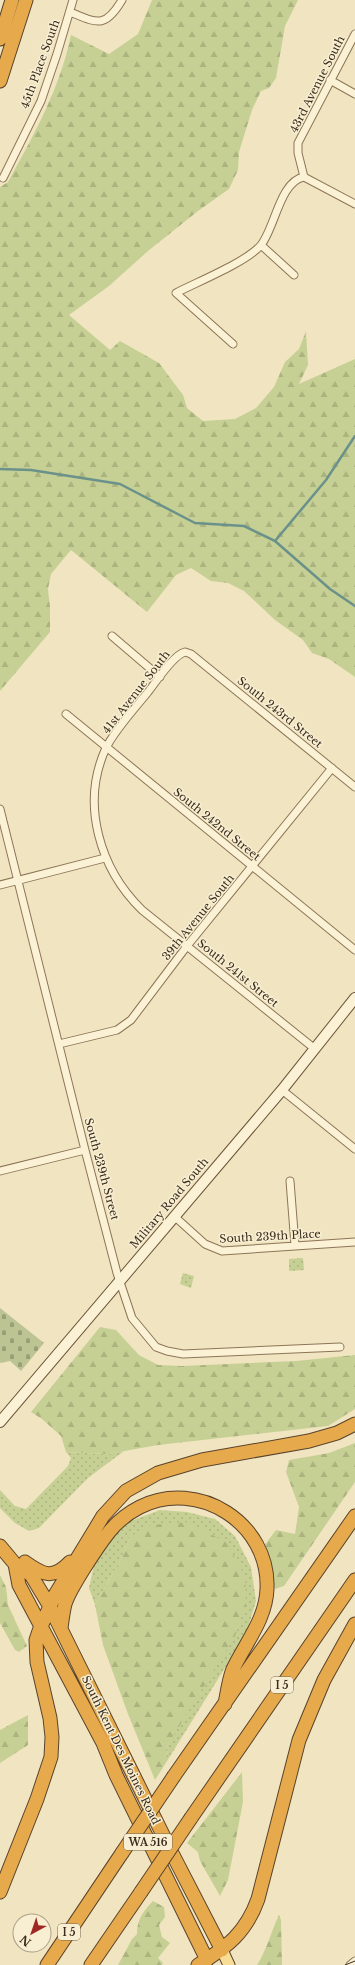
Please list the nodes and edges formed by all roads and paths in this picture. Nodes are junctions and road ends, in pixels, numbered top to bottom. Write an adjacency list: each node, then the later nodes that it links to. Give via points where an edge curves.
1 (12, 0): 7 (highway)
2 (26, 0): 9 (highway)
3 (73, 0): 5 (street, 45th Place South)
4 (122, 0): 5 (street, via 109,18 94,22)
5 (70, 12): 12 (street, 45th Place South, via 41,101)
6 (355, 34): 8 (street, 43rd Avenue South)
7 (0, 38)
8 (330, 80): 10 (street); 11 (street, 43rd Avenue South, via 298,143)
9 (0, 81)
10 (355, 94)
11 (304, 177): 13 (street); 14 (street, via 297,178 288,189)
12 (3, 178)
13 (355, 204)
14 (261, 245): 15 (street); 16 (street, via 233,265 176,293)
15 (294, 275)
16 (233, 344)
17 (112, 636): 19 (street)
18 (191, 654): 19 (street, 41st Avenue South, via 180,654); 22 (street, South 243rd Street)
19 (160, 677): 21 (street, 41st Avenue South)
20 (66, 714): 21 (street, South 242nd Street)
21 (106, 748): 25 (street, 41st Avenue South, via 99,772 95,811 99,842); 26 (street, South 242nd Street)
22 (332, 768): 23 (street, South 243rd Street); 26 (street, 39th Avenue South)
23 (355, 787)
24 (0, 809): 27 (street, South 239th Street)
25 (105, 858): 27 (street); 29 (street, South 241st Street, via 118,882 134,903)
26 (252, 867): 29 (street, 39th Avenue South); 30 (street, South 242nd Street)
27 (17, 881): 28 (street); 32 (street, South 239th Street)
28 (0, 885)
29 (187, 946): 32 (street, 39th Avenue South, via 125,1026 107,1033); 33 (street, South 241st Street)
30 (355, 950)
31 (355, 998): 33 (main road, Military Road South)
32 (59, 1044): 36 (street, South 239th Street)
33 (315, 1049): 34 (main road, Military Road South)
34 (282, 1090): 35 (street); 39 (main road, Military Road South)
35 (355, 1149)
36 (85, 1150): 37 (street); 42 (street, South 239th Street)
37 (0, 1171)
38 (290, 1181): 41 (street)
39 (174, 1216): 41 (street, South 239th Place, via 201,1242 216,1250); 42 (main road, Military Road South)
40 (355, 1242): 41 (street, South 239th Place)
41 (295, 1245)
42 (120, 1280): 43 (street, South 239th Street, via 132,1318 156,1347 167,1351 183,1354); 44 (main road, Military Road South)
43 (340, 1347)
44 (0, 1422)
45 (355, 1424): 47 (highway, via 337,1433 310,1441 202,1460 158,1473 137,1484 114,1502)
46 (355, 1516): 55 (highway, I 5)
47 (83, 1547): 48 (highway, via 60,1571 50,1574 41,1573); 51 (highway)
48 (2, 1548): 49 (highway, South Kent Des Moines Road / WA 516)
49 (15, 1564): 51 (highway, South Kent Des Moines Road / WA 516, via 31,1575); 52 (highway, South Kent Des Moines Road / WA 516, via 19,1585)
50 (355, 1580): 61 (highway, I 5, bridge)
51 (49, 1605): 52 (highway); 54 (highway, South Kent Des Moines Road / WA 516)
52 (41, 1624): 56 (highway, via 36,1640 36,1653 50,1718 52,1757); 59 (highway, South Kent Des Moines Road / WA 516, via 103,1743)
53 (355, 1624): 57 (highway, via 324,1680 300,1740 253,1914 245,1928)
54 (61, 1628): 55 (highway, via 65,1604 74,1586 109,1532 127,1516 155,1501 172,1498 211,1504 232,1516 251,1535 264,1562 267,1588 262,1614 233,1670); 57 (highway, South Kent Des Moines Road / WA 516)
55 (225, 1704): 60 (highway, I 5, bridge)
56 (0, 1892)
57 (222, 1950): 59 (highway); 62 (main road, South Kent Des Moines Road / WA 516)
58 (355, 1961): 63 (street)
59 (205, 1963)
60 (47, 1965)
61 (91, 1965)
62 (228, 1965)
63 (350, 1965)

